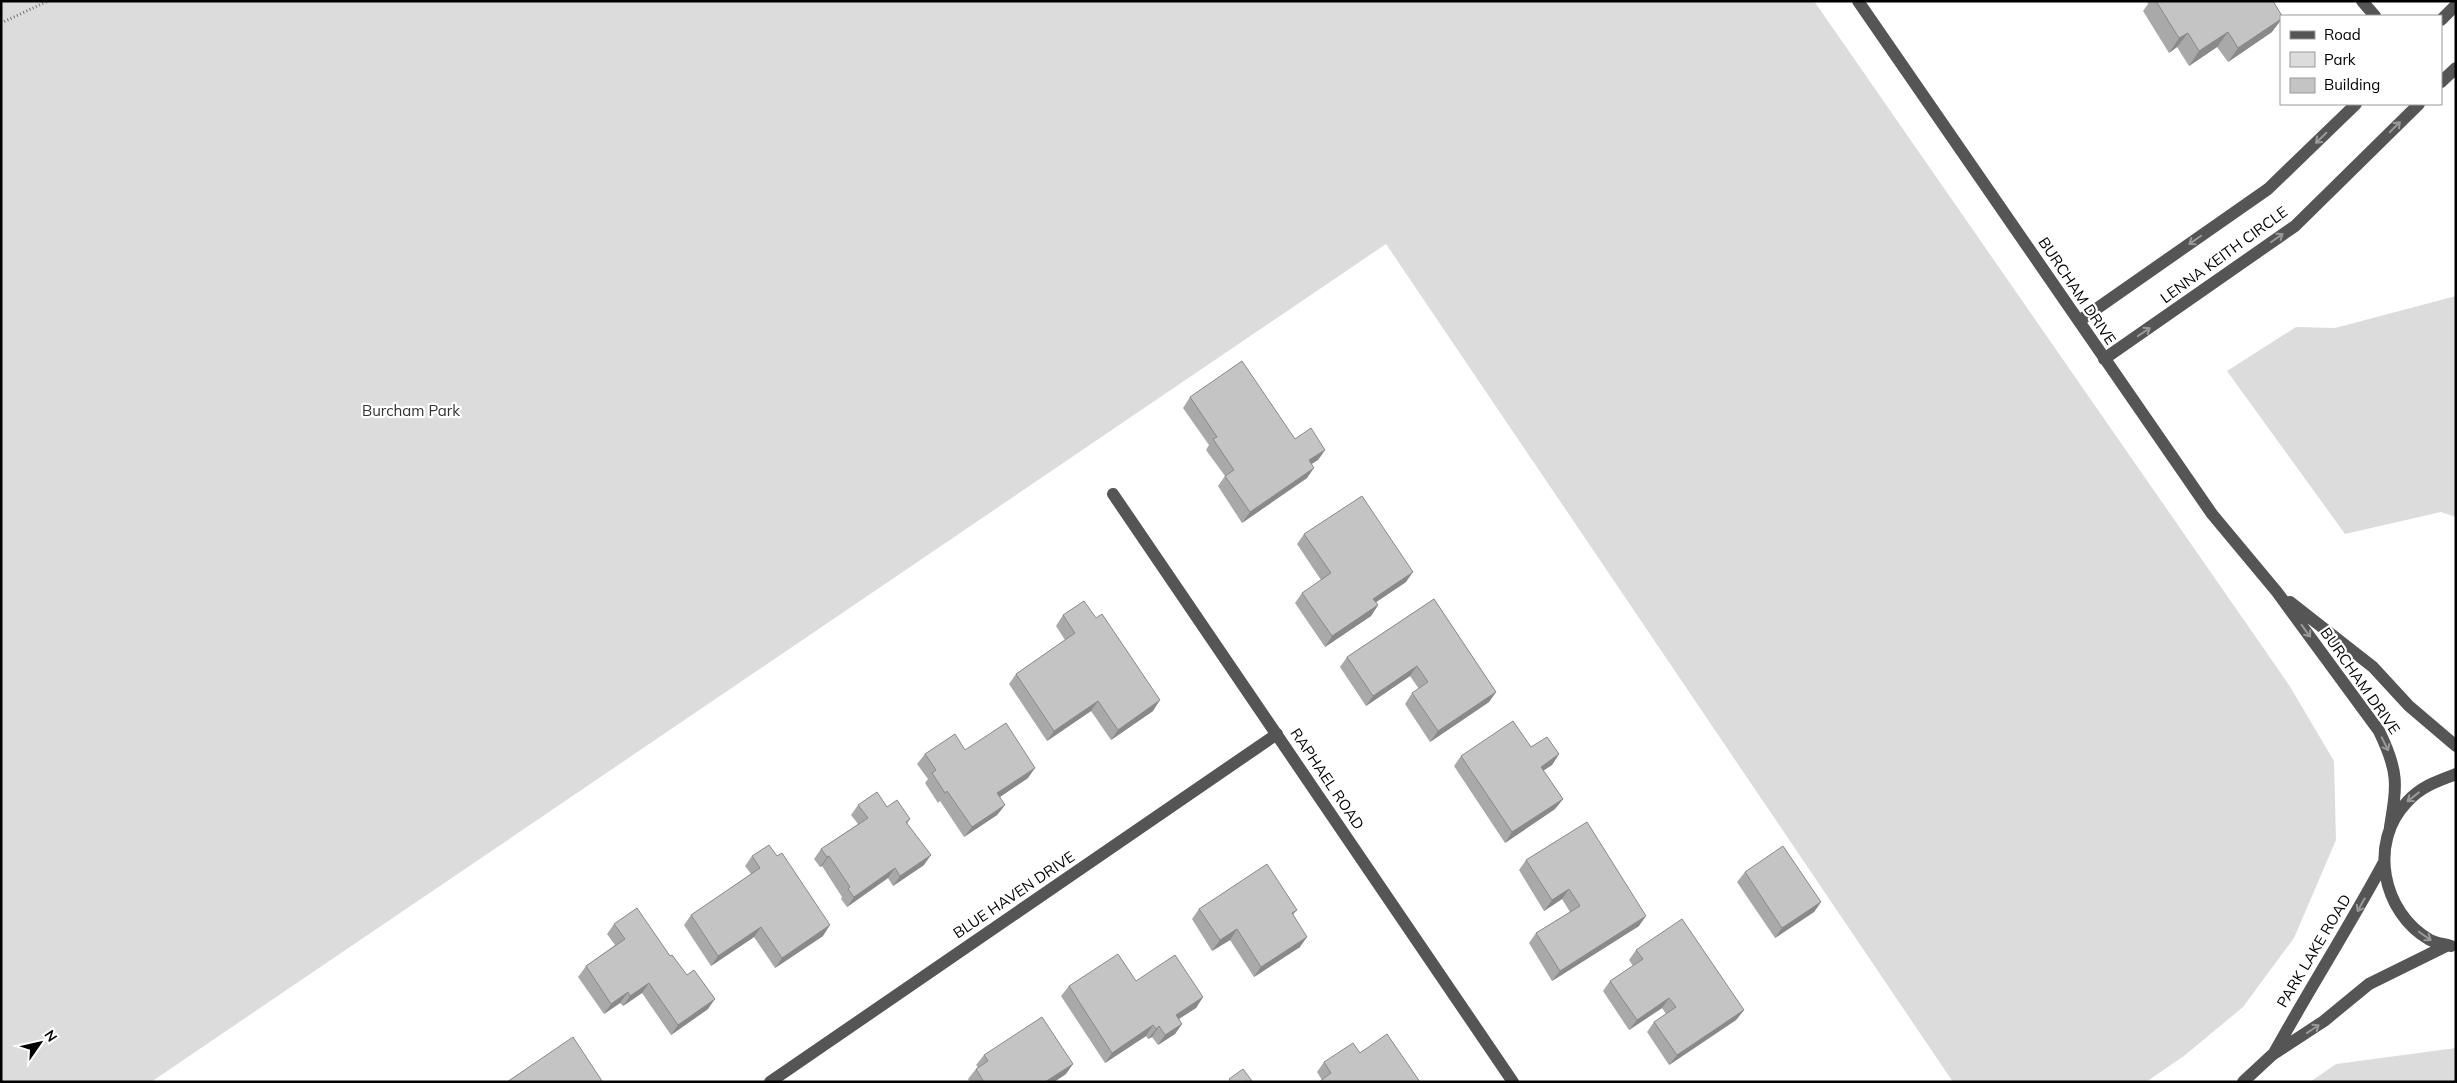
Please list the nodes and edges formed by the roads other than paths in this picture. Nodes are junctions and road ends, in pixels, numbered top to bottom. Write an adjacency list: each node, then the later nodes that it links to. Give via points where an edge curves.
1 (1858, 1): 10 (street, BURCHAM DRIVE)
2 (2362, 1): 4 (street)
3 (2456, 5): 5 (street)
4 (2375, 15)
5 (2442, 19)
6 (2456, 68): 7 (street)
7 (2442, 81)
8 (2355, 105): 10 (street, LENNA KEITH CIRCLE, one-way to 10, via 2268,189)
9 (2418, 105): 11 (street, LENNA KEITH CIRCLE, one-way to 9, via 2296,226)
10 (2079, 322): 11 (street, BURCHAM DRIVE)
11 (2104, 359): 13 (street, BURCHAM DRIVE, via 2212,514)
12 (1113, 494): 14 (street, RAPHAEL ROAD)
13 (2277, 592): 15 (street, BURCHAM DRIVE, via 2373,667 2410,706); 17 (street, BURCHAM DRIVE, one-way to 17, via 2379,732 2392,757 2396,786)
14 (1277, 734): 21 (street, BLUE HAVEN DRIVE); 22 (street, RAPHAEL ROAD)
15 (2456, 746)
16 (2456, 774): 17 (street, one-way to 17, via 2429,784 2406,802)
17 (2390, 827): 18 (street, BURCHAM DRIVE)
18 (2384, 862): 19 (street, one-way to 19, via 2387,886 2396,907 2411,926 2430,940); 20 (street, PARK LAKE ROAD, one-way to 20)
19 (2452, 946): 20 (street, PARK LAKE ROAD, one-way to 19, via 2324,1021 2369,984)
20 (2272, 1056): 23 (street, PARK LAKE ROAD)
21 (770, 1082)
22 (1513, 1082)
23 (2242, 1082)

